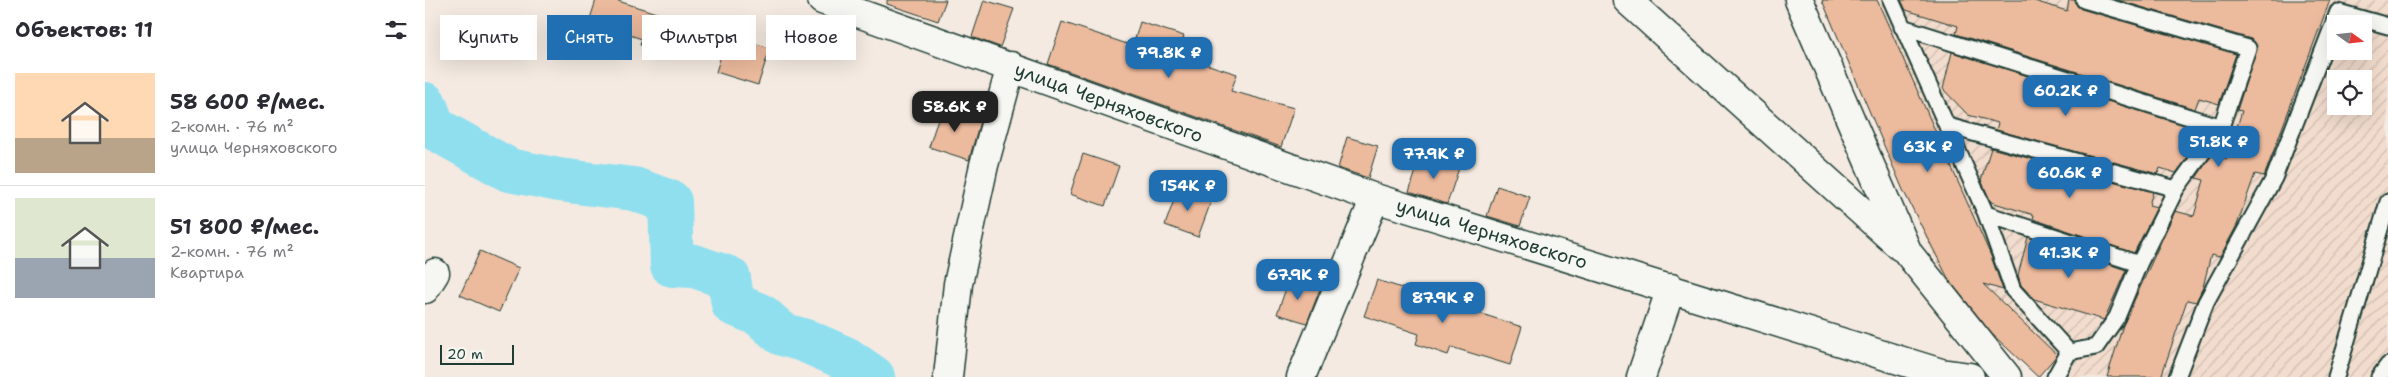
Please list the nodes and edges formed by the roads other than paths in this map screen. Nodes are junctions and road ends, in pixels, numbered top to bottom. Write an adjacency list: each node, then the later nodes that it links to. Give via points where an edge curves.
1 (822, 0): 8 (street, улица Черняховского)
2 (1627, 0): 15 (street)
3 (1799, 0): 15 (street)
4 (1891, 0): 6 (lane)
5 (2084, 0): 10 (lane, via 2248,48)
6 (1903, 26): 9 (lane, via 1927,85); 10 (lane)
7 (2388, 26): 26 (lane, via 2338,12 2273,178 2206,302)
8 (1011, 66): 12 (street, улица Черняховского); 20 (street, via 983,165 958,284)
9 (1949, 126): 11 (lane); 14 (lane)
10 (2221, 127): 11 (lane)
11 (2177, 189): 16 (lane)
12 (1375, 198): 17 (street, улица Черняховского); 21 (street)
13 (2388, 202): 27 (lane)
14 (1986, 214): 16 (lane); 18 (lane, via 2013,290)
15 (1908, 253): 24 (street)
16 (2139, 264): 18 (lane, via 2117,317 2096,347)
17 (1671, 288): 22 (street); 23 (street, улица Черняховского, via 1941,372)
18 (2069, 352): 25 (lane)
19 (2388, 365): 28 (lane)
20 (948, 377)
21 (1301, 377)
22 (1641, 377)
23 (1970, 377)
24 (2007, 377)
25 (2055, 377)
26 (2177, 377)
27 (2337, 377)
28 (2379, 377)

